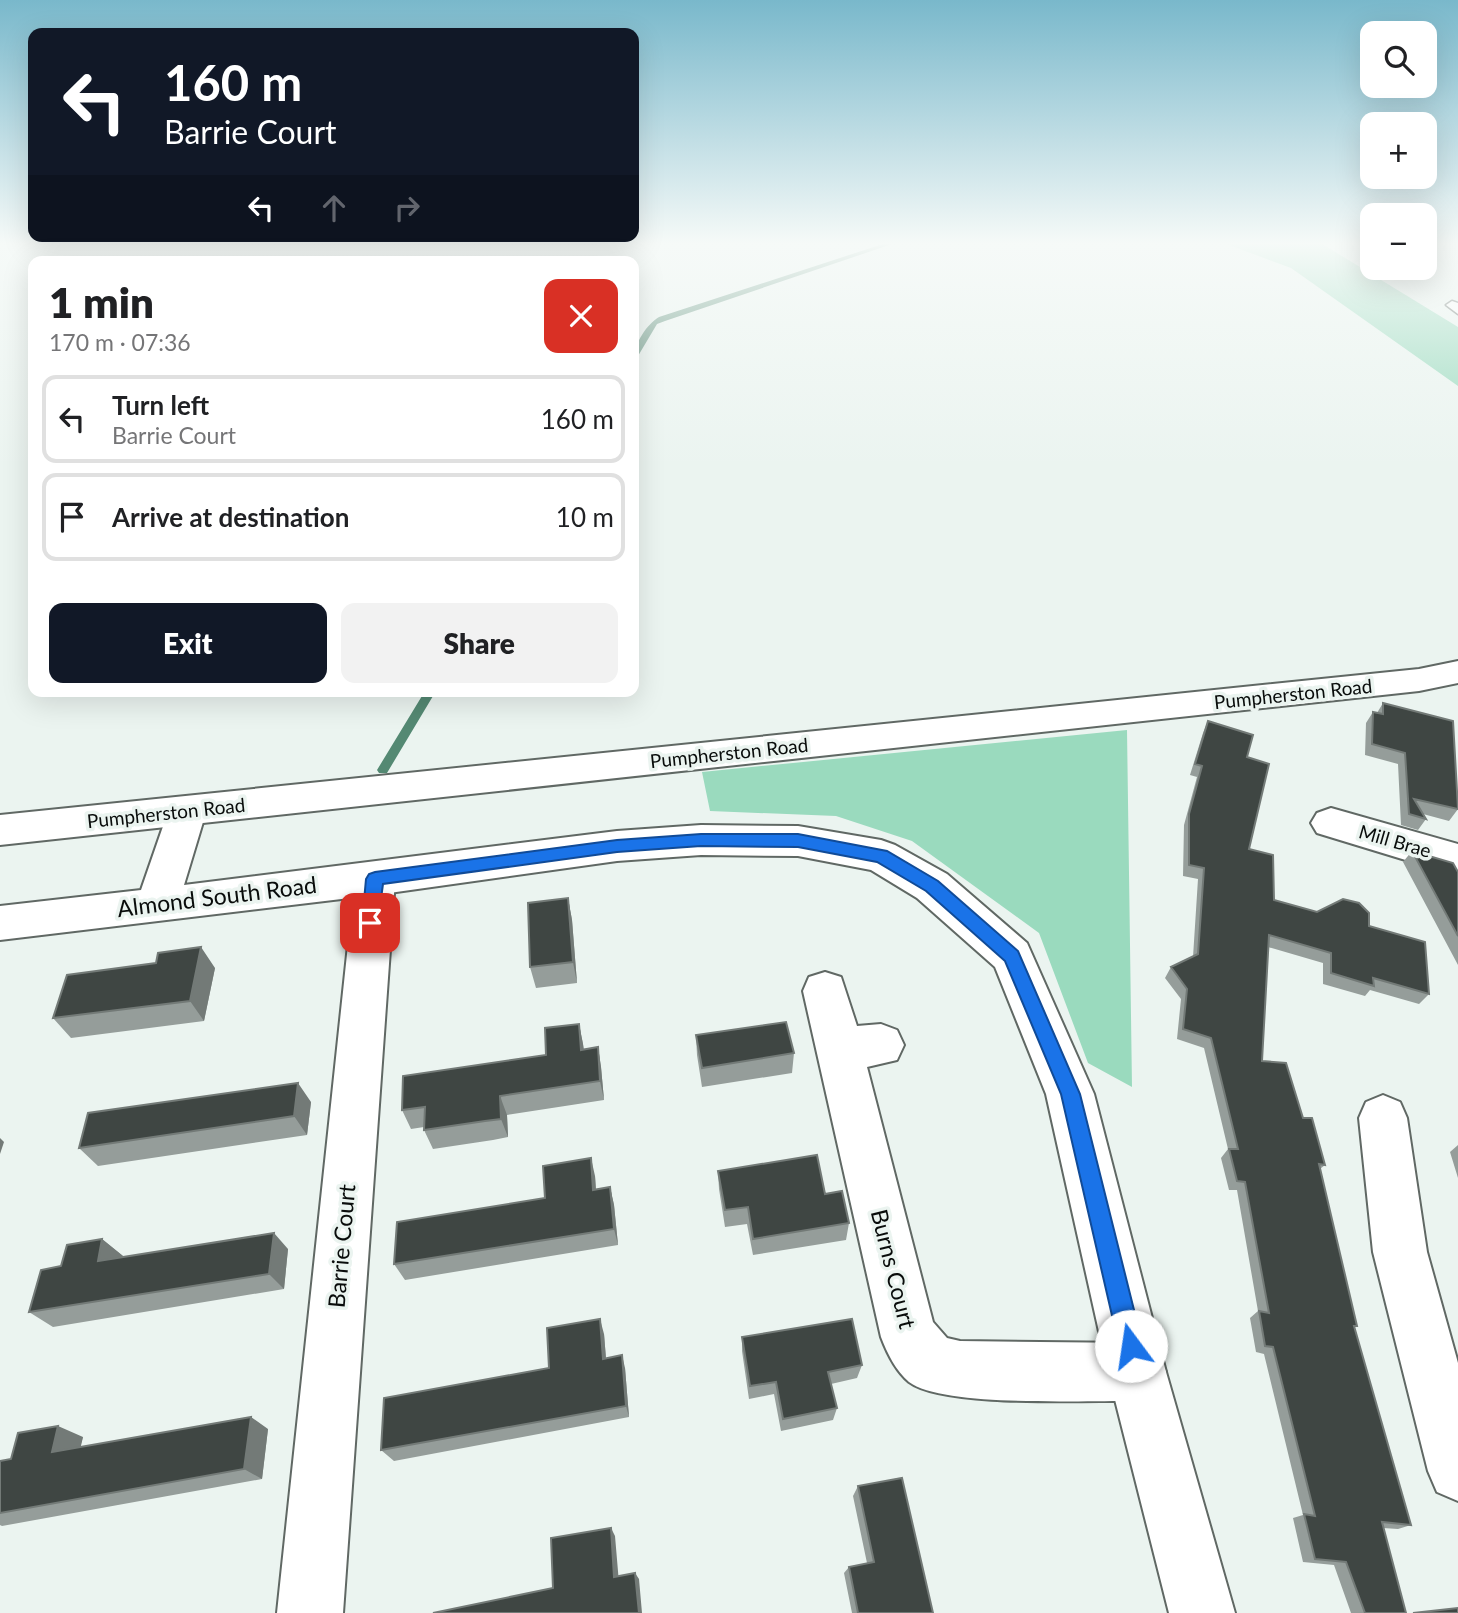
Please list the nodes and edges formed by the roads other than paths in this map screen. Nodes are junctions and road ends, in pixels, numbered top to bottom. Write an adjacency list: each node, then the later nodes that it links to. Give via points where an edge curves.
1 (1458, 672): 2 (street, Pumpherston Road, via 1178,707)
2 (187, 811): 4 (street, Pumpherston Road); 7 (street)
3 (1331, 823): 5 (street, Mill Brae)
4 (0, 830)
5 (1458, 860)
6 (375, 879): 7 (street, Almond South Road); 11 (street, Almond South Road, via 617,846 701,840 798,841 881,856 932,886 1012,956 1070,1094); 13 (street, Barrie Court)
7 (157, 904): 8 (street, Almond South Road)
8 (0, 923)
9 (825, 991): 11 (street, Burns Court, via 860,1047 909,1337 930,1362 961,1370)
10 (1383, 1118): 12 (street, via 1400,1252)
11 (1137, 1372): 14 (street, Almond South Road)
12 (1458, 1471)
13 (310, 1613)
14 (1202, 1613)

